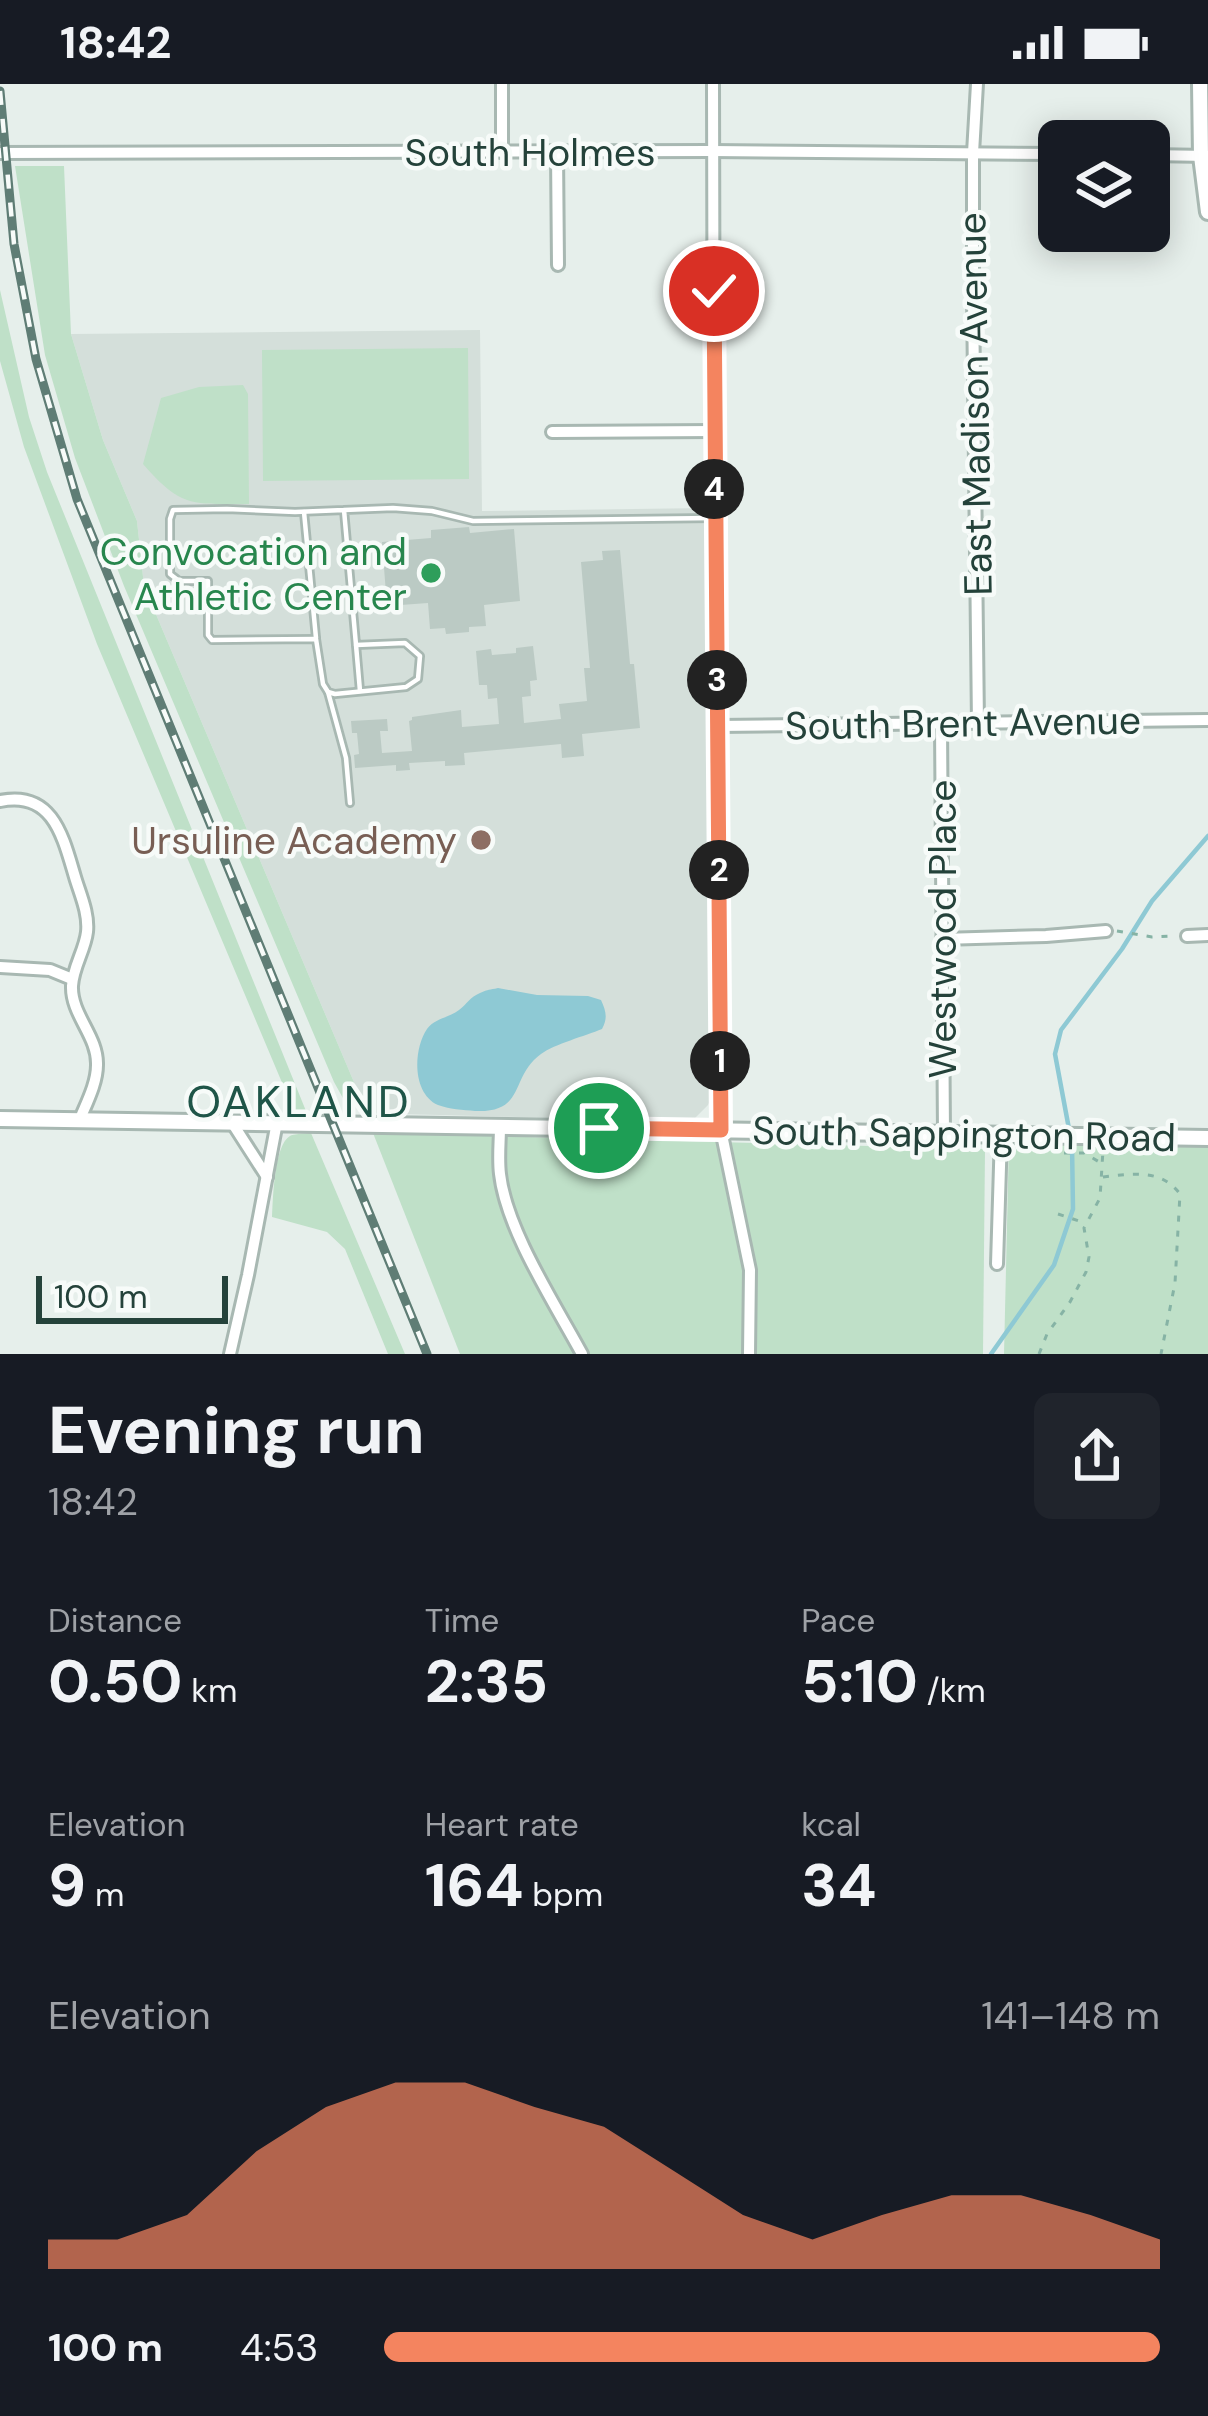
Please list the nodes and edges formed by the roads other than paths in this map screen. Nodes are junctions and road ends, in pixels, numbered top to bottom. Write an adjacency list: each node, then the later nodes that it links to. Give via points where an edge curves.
1 (502, 84): 6 (street)
2 (712, 84): 5 (street)
3 (977, 84): 9 (street, East Madison Avenue)
4 (1200, 84): 12 (street)
5 (712, 151): 7 (street, South Holmes); 9 (street, South Holmes); 16 (street)
6 (502, 152): 7 (street, South Holmes); 8 (street, South Holmes)
7 (557, 152): 14 (street)
8 (0, 153)
9 (973, 153): 10 (street, South Holmes); 25 (street, East Madison Avenue)
10 (1038, 154)
11 (1170, 155): 12 (street)
12 (1204, 156): 13 (street)
13 (1208, 212)
14 (558, 265)
15 (552, 431): 16 (street)
16 (715, 431): 19 (street)
17 (344, 510): 18 (lane); 19 (lane, via 432,511 473,521); 21 (lane)
18 (304, 512): 20 (lane); 20 (lane, via 172,510 170,574 208,581 212,640)
19 (714, 518): 27 (street)
20 (316, 639): 23 (lane)
21 (356, 645): 22 (lane); 22 (lane, via 405,643 421,665 406,687)
22 (360, 691): 23 (lane)
23 (328, 692): 29 (lane)
24 (1208, 720): 25 (street, South Brent Avenue)
25 (978, 724): 26 (street, South Brent Avenue)
26 (940, 725): 27 (street, South Brent Avenue); 33 (street, Westwood Place)
27 (718, 726): 41 (street)
28 (0, 801): 35 (street, via 31,802 60,831 87,920)
29 (350, 802)
30 (1106, 931): 33 (street)
31 (1208, 935): 32 (street)
32 (1187, 936)
33 (942, 939): 42 (street, Westwood Place)
34 (0, 967): 35 (street)
35 (72, 979): 37 (street, via 97,1058)
36 (0, 1119): 37 (street, South Sappington Road)
37 (80, 1119): 38 (street, South Sappington Road)
38 (231, 1121): 39 (street, South Sappington Road); 45 (street)
39 (277, 1122): 40 (street, South Sappington Road); 45 (street)
40 (500, 1126): 41 (street, South Sappington Road); 48 (street, via 508,1207)
41 (721, 1130): 42 (street, South Sappington Road); 49 (street, via 749,1270)
42 (944, 1134): 43 (street, South Sappington Road)
43 (1001, 1134): 44 (street, South Sappington Road); 46 (street)
44 (1208, 1138)
45 (267, 1177): 47 (street)
46 (997, 1264)
47 (227, 1352)
48 (582, 1354)
49 (749, 1354)

